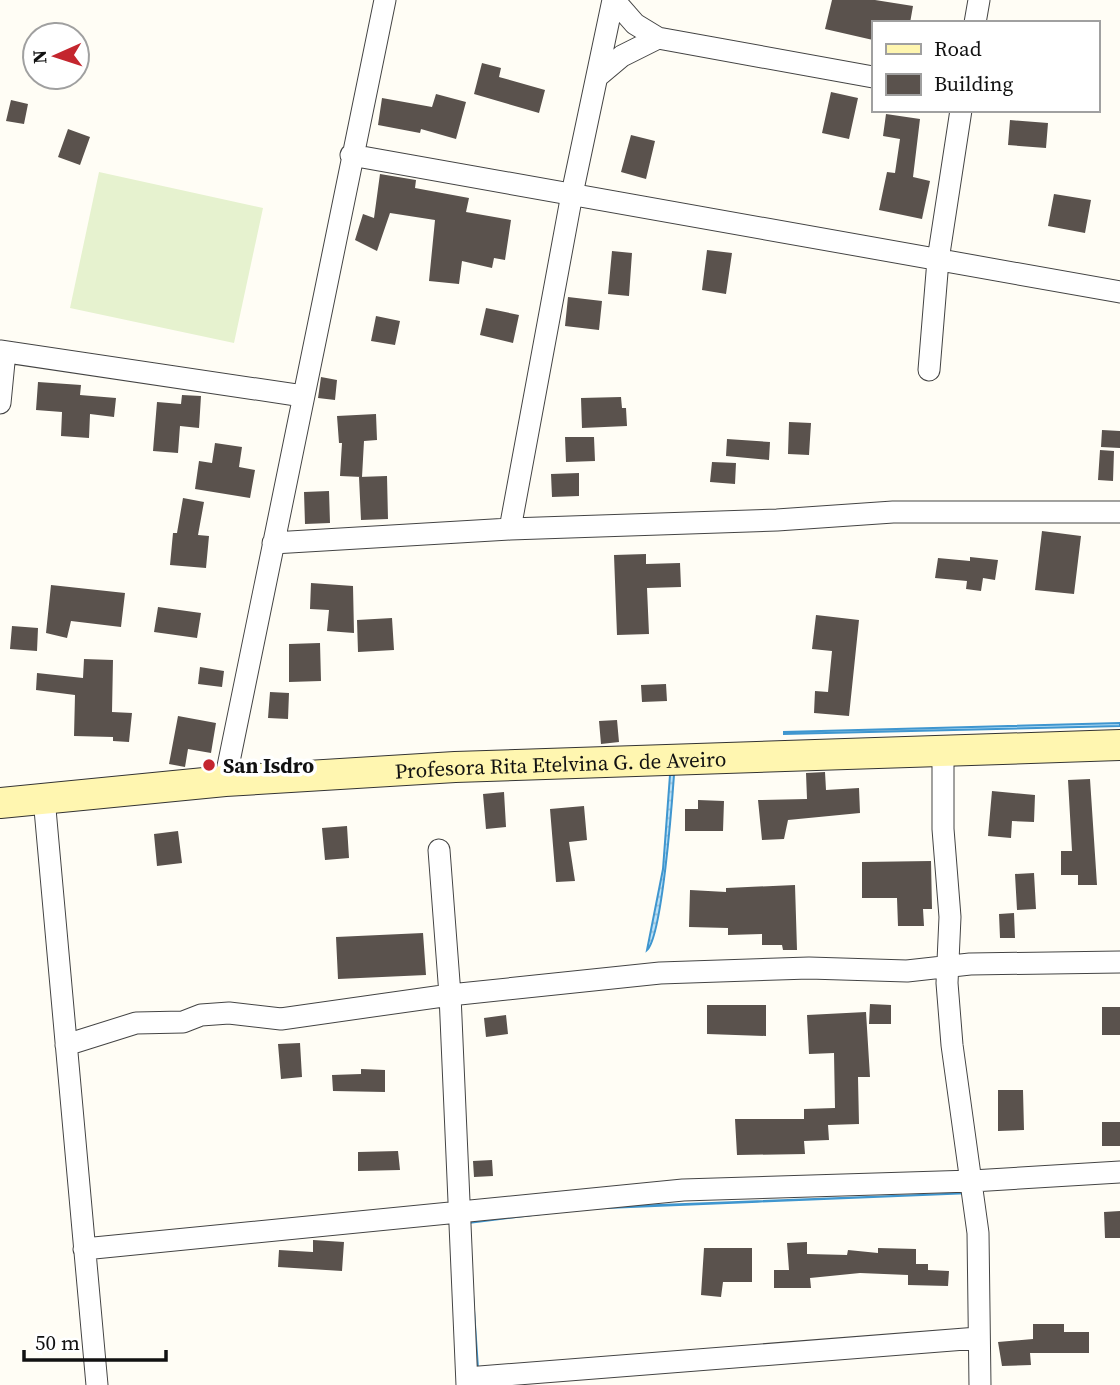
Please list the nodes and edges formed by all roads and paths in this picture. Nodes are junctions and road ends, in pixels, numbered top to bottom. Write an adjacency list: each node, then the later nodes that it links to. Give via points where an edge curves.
1 (384, 0): 9 (street)
2 (614, 0): 5 (street, via 635,24); 7 (street)
3 (979, 0): 4 (street)
4 (975, 21)
5 (658, 38): 6 (street); 7 (street, via 622,55)
6 (872, 77)
7 (597, 78): 10 (street)
8 (961, 112): 11 (street)
9 (351, 155): 10 (street); 15 (street)
10 (572, 194): 11 (street); 18 (street)
11 (938, 260): 12 (street); 14 (street)
12 (1120, 292)
13 (2, 351): 15 (street); 16 (street)
14 (929, 370)
15 (303, 396): 19 (street)
16 (0, 403)
17 (1120, 512): 18 (street, via 893,512)
18 (510, 529): 19 (street)
19 (273, 543): 22 (street)
20 (1120, 745): 21 (street, Profesora Rita Etelvina G. de Aveiro)
21 (943, 750): 22 (street, Profesora Rita Etelvina G. de Aveiro, via 455,767); 27 (street)
22 (225, 781): 23 (street, Profesora Rita Etelvina G. de Aveiro)
23 (44, 798): 24 (street, Profesora Rita Etelvina G. de Aveiro); 29 (street)
24 (0, 803)
25 (439, 850): 28 (street)
26 (1120, 962): 27 (street)
27 (948, 967): 28 (street, via 871,972 809,968 697,971); 31 (street, via 952,1045)
28 (450, 995): 29 (street, via 281,1019 218,1013 183,1022 136,1023); 32 (street)
29 (66, 1045): 33 (street)
30 (1120, 1172): 31 (street)
31 (972, 1181): 32 (street, via 683,1191); 34 (street, via 978,1233)
32 (459, 1210): 33 (street); 35 (street)
33 (84, 1248): 36 (street)
34 (978, 1338): 35 (street); 37 (street)
35 (467, 1382)
36 (97, 1385)
37 (980, 1385)

